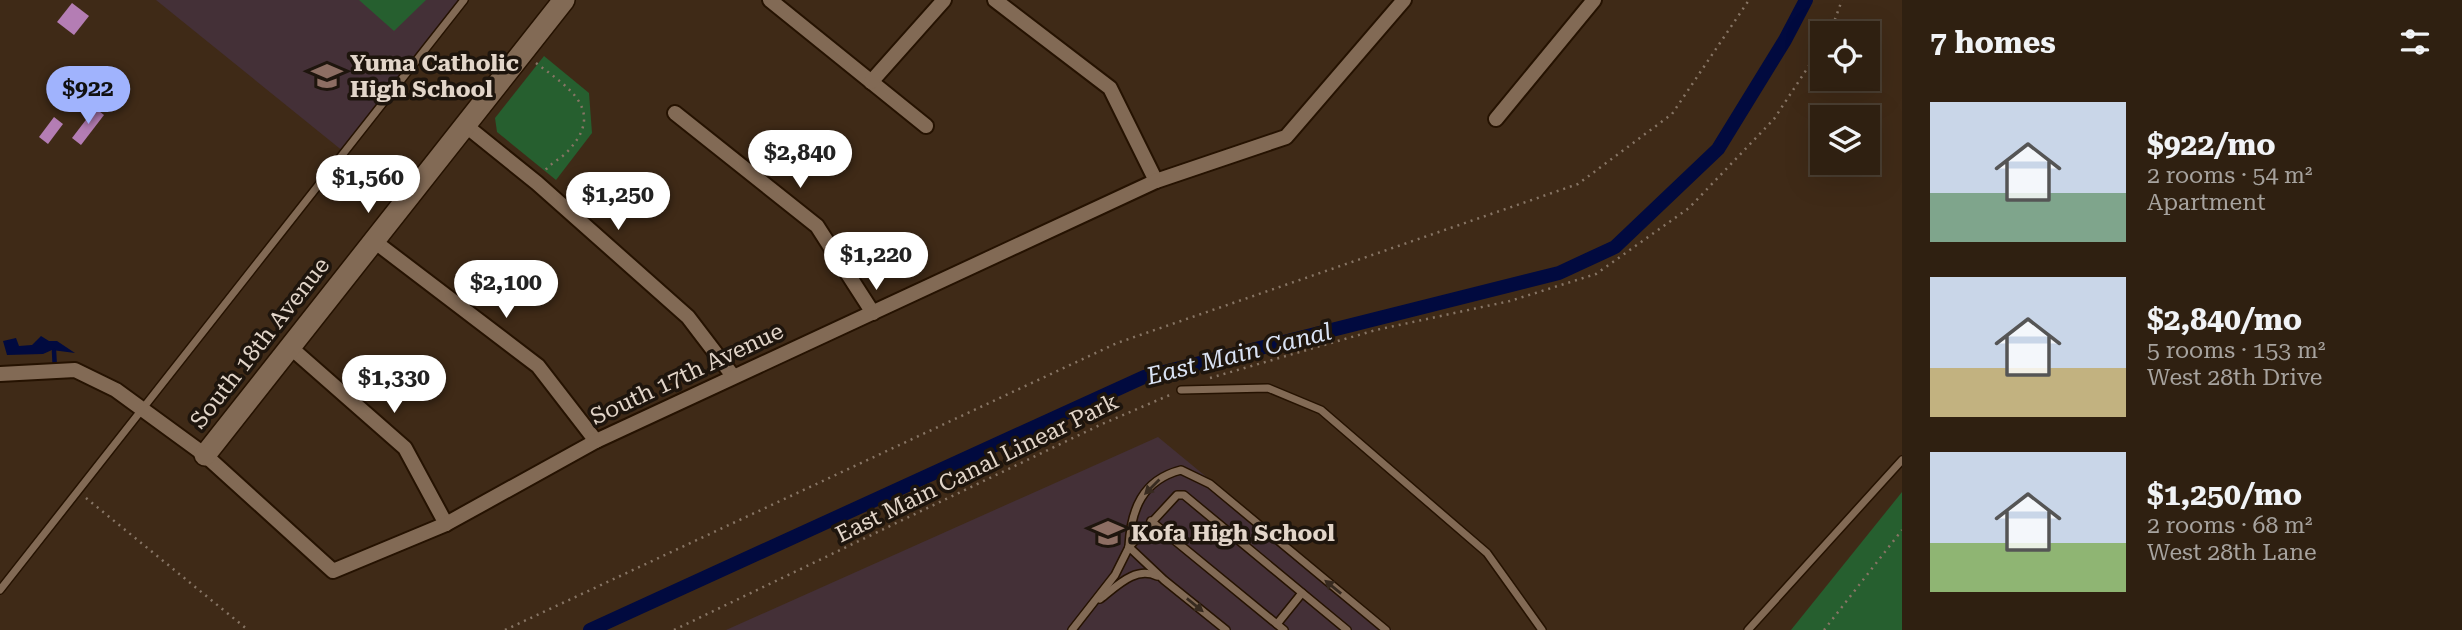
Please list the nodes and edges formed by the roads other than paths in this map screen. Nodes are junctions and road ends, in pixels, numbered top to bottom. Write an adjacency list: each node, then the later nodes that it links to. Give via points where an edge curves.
1 (464, 0): 20 (lane)
2 (564, 0): 11 (street, South 18th Avenue)
3 (770, 0): 8 (street)
4 (944, 0): 8 (street)
5 (995, 0): 13 (street, via 1110,88)
6 (1404, 0): 13 (street, South 17th Avenue, via 1286,137)
7 (1594, 0): 10 (street)
8 (872, 82): 12 (street)
9 (675, 113): 15 (street, via 817,226)
10 (1496, 119)
11 (465, 125): 14 (street, South 18th Avenue); 18 (street, via 688,317)
12 (926, 126)
13 (1156, 181): 15 (street, South 17th Avenue)
14 (374, 241): 16 (street, South 18th Avenue); 21 (street, via 538,366)
15 (873, 313): 18 (street, South 17th Avenue)
16 (290, 348): 22 (street, South 18th Avenue); 25 (street, via 405,449)
17 (0, 374): 20 (street, via 75,370)
18 (733, 376): 21 (street, South 17th Avenue)
19 (1181, 390): 37 (lane, via 1268,388 1321,410 1487,553)
20 (142, 409): 22 (street); 28 (lane)
21 (596, 441): 25 (street, South 17th Avenue)
22 (205, 455): 25 (street, South 17th Avenue, via 333,571)
23 (1902, 460): 38 (lane)
24 (1151, 521): 26 (lane); 29 (lane, via 1171,498 1184,495); 31 (lane)
25 (446, 524)
26 (1129, 547): 27 (lane); 30 (lane); 36 (lane, one-way to 26, via 1210,484 1181,470 1154,483 1138,502 1130,523)
27 (1164, 580): 30 (lane, via 1141,573 1129,577); 33 (lane, one-way to 33)
28 (0, 590)
29 (1302, 593): 31 (lane); 35 (lane)
30 (1094, 604): 32 (lane)
31 (1277, 624): 34 (lane)
32 (1072, 630)
33 (1226, 630)
34 (1284, 630)
35 (1347, 630)
36 (1386, 630)
37 (1542, 630)
38 (1748, 630)

